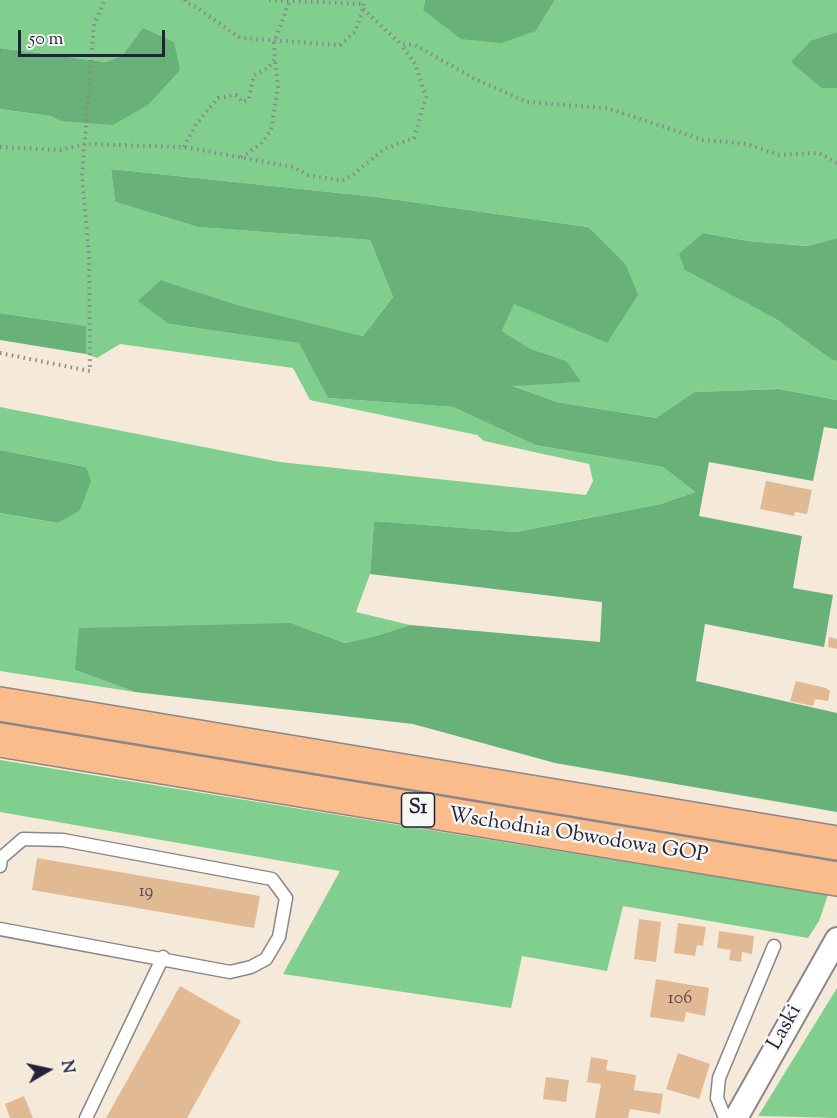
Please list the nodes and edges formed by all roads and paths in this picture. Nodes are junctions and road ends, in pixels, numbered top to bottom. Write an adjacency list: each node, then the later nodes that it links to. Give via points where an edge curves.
1 (105, 0): 10 (path, via 94,24)
2 (185, 0): 7 (path, via 240,38)
3 (268, 0): 4 (path)
4 (290, 0): 5 (path); 7 (path)
5 (363, 2): 6 (path)
6 (363, 9): 7 (path, via 355,32 340,45); 8 (path)
7 (274, 43): 9 (path)
8 (401, 44): 13 (path, via 415,64 426,97 414,138 384,149 342,181); 14 (path, via 415,45 475,79 527,102 607,108 703,140 747,144 779,155 819,153)
9 (275, 59): 12 (path, via 254,75 247,100 242,102 236,95 218,98 196,124); 13 (path, via 278,86 271,130 261,144)
10 (85, 144): 11 (path, via 60,150); 12 (path); 15 (path, via 82,176 89,256 90,370)
11 (0, 147)
12 (184, 147): 13 (path)
13 (241, 157)
14 (837, 163)
15 (0, 353)
16 (0, 704): 18 (highway, Wschodnia Obwodowa GOP / S1)
17 (0, 740): 20 (highway, Wschodnia Obwodowa GOP / S1)
18 (837, 843)
19 (0, 866): 24 (lane, via 1,858 22,839 63,840 272,879 286,898 279,937 266,959 251,967 230,972)
20 (837, 879)
21 (0, 929): 24 (lane)
22 (774, 946): 26 (lane, via 719,1078 717,1098)
23 (832, 948): 27 (street, Laski)
24 (164, 957): 25 (lane)
25 (86, 1118)
26 (725, 1118)
27 (736, 1118)

